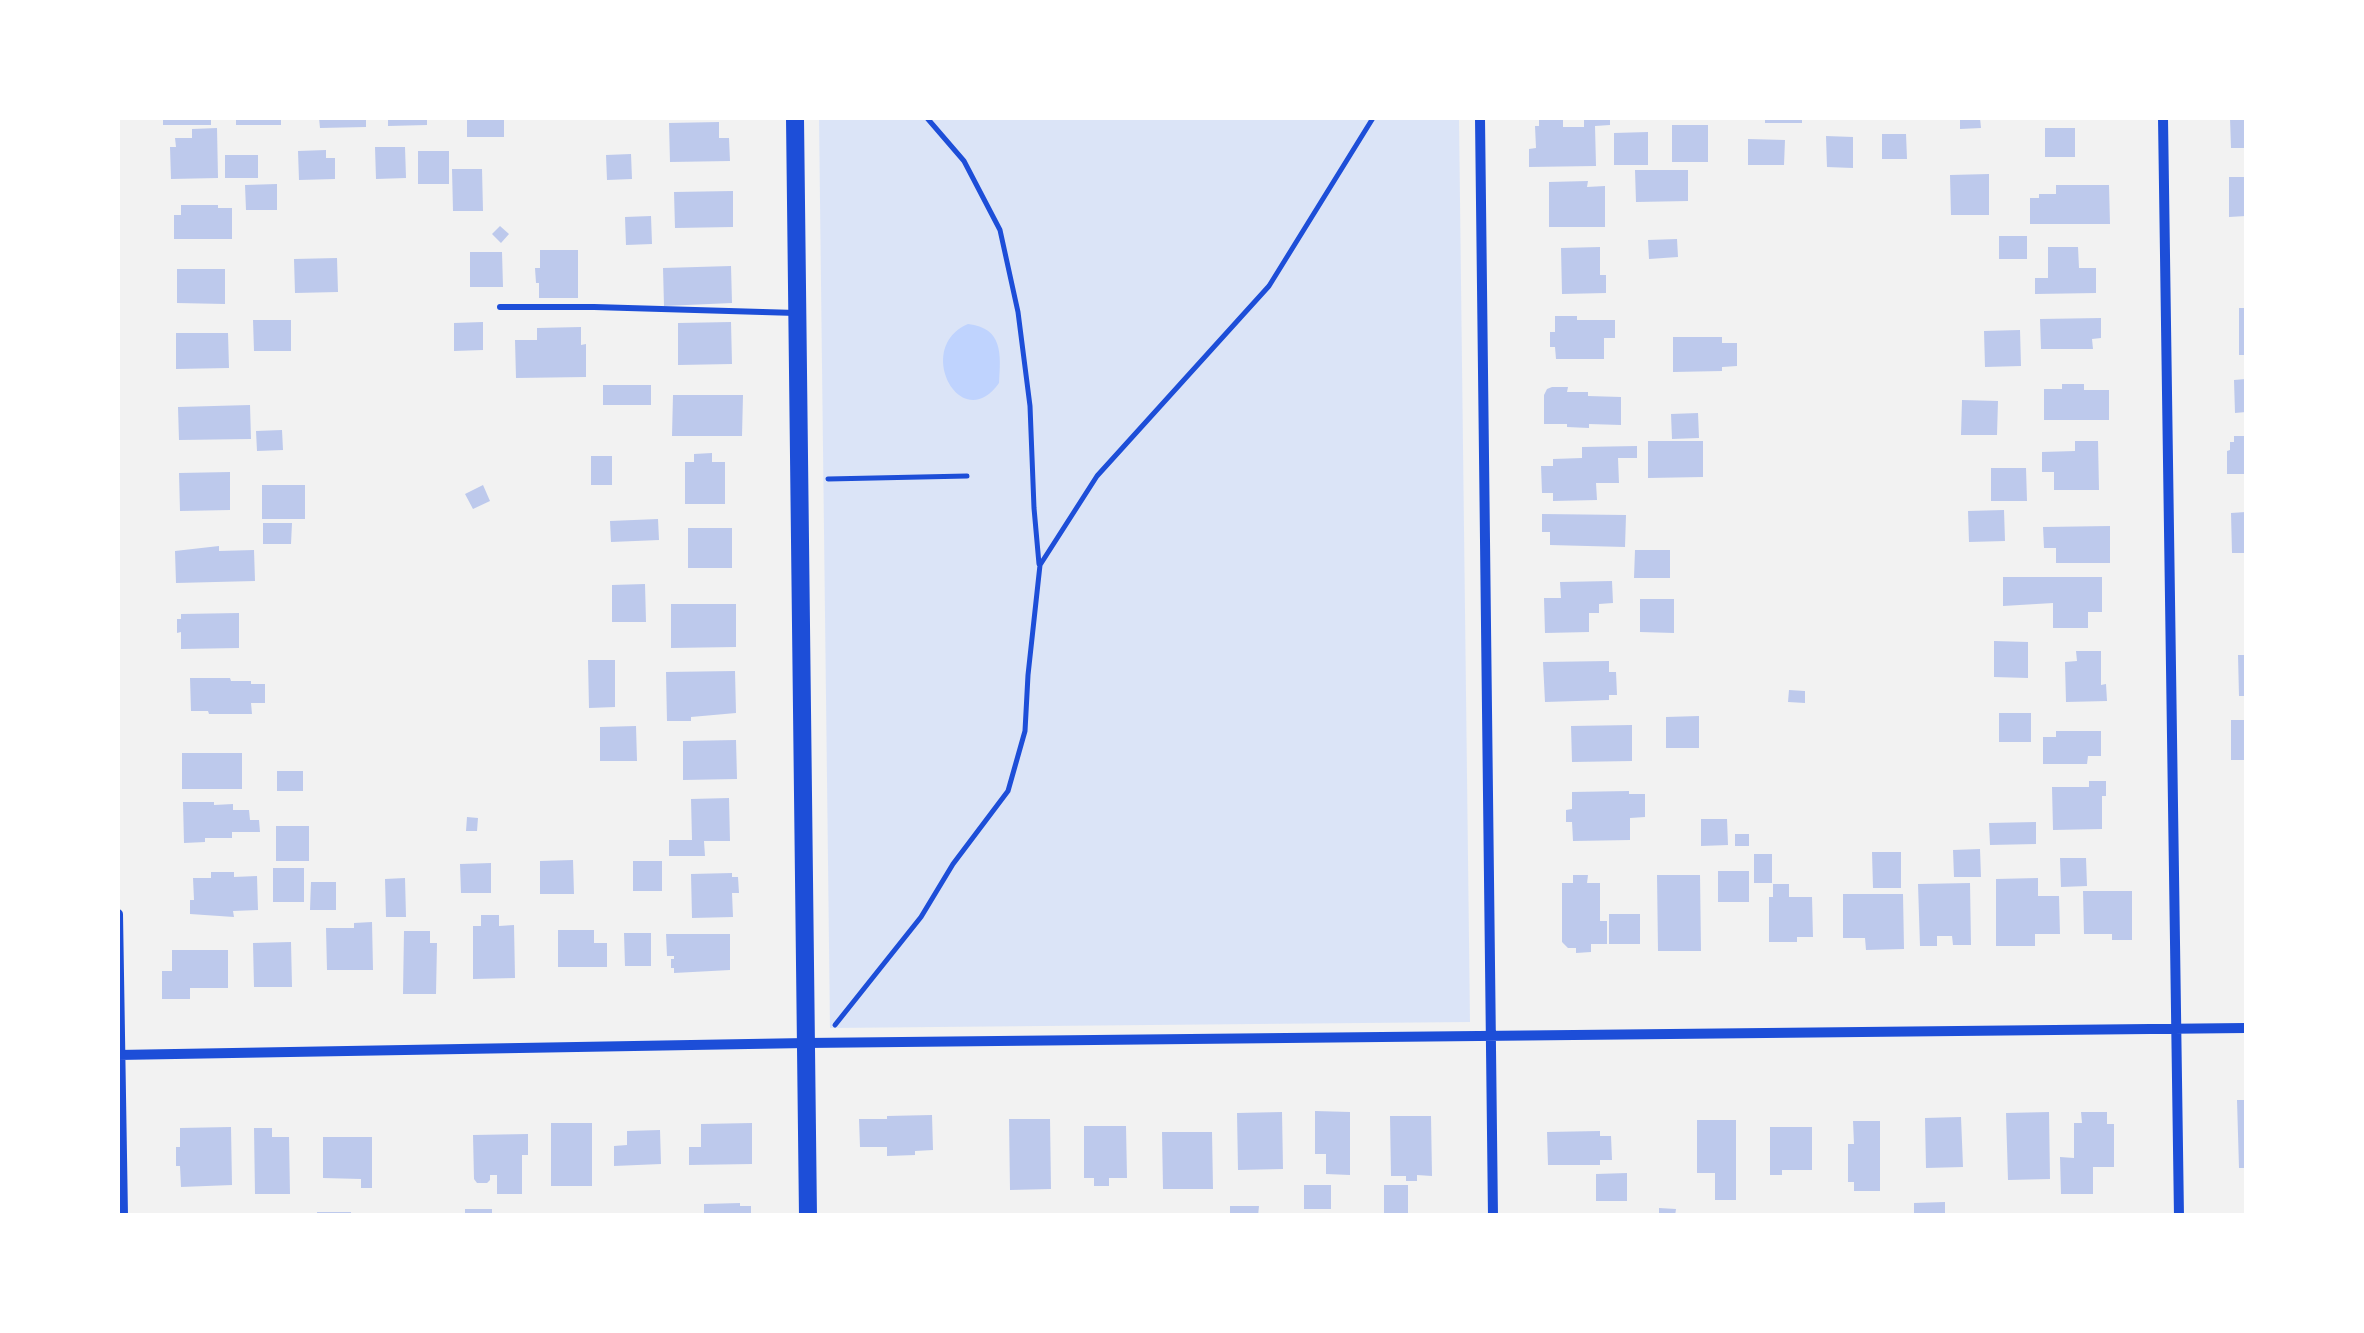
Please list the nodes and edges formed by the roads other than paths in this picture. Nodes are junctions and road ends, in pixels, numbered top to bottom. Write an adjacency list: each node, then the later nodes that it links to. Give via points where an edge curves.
1 (795, 118): 5 (street)
2 (1480, 118): 9 (street)
3 (2163, 118): 8 (street)
4 (500, 307): 5 (lane)
5 (797, 313): 10 (street)
6 (118, 914): 11 (street)
7 (2246, 1028): 8 (street)
8 (2177, 1029): 9 (street); 15 (street)
9 (1492, 1036): 10 (street); 14 (street)
10 (806, 1043): 11 (street); 13 (street)
11 (119, 1055): 12 (street)
12 (123, 1216)
13 (808, 1216)
14 (1494, 1216)
15 (2179, 1216)

